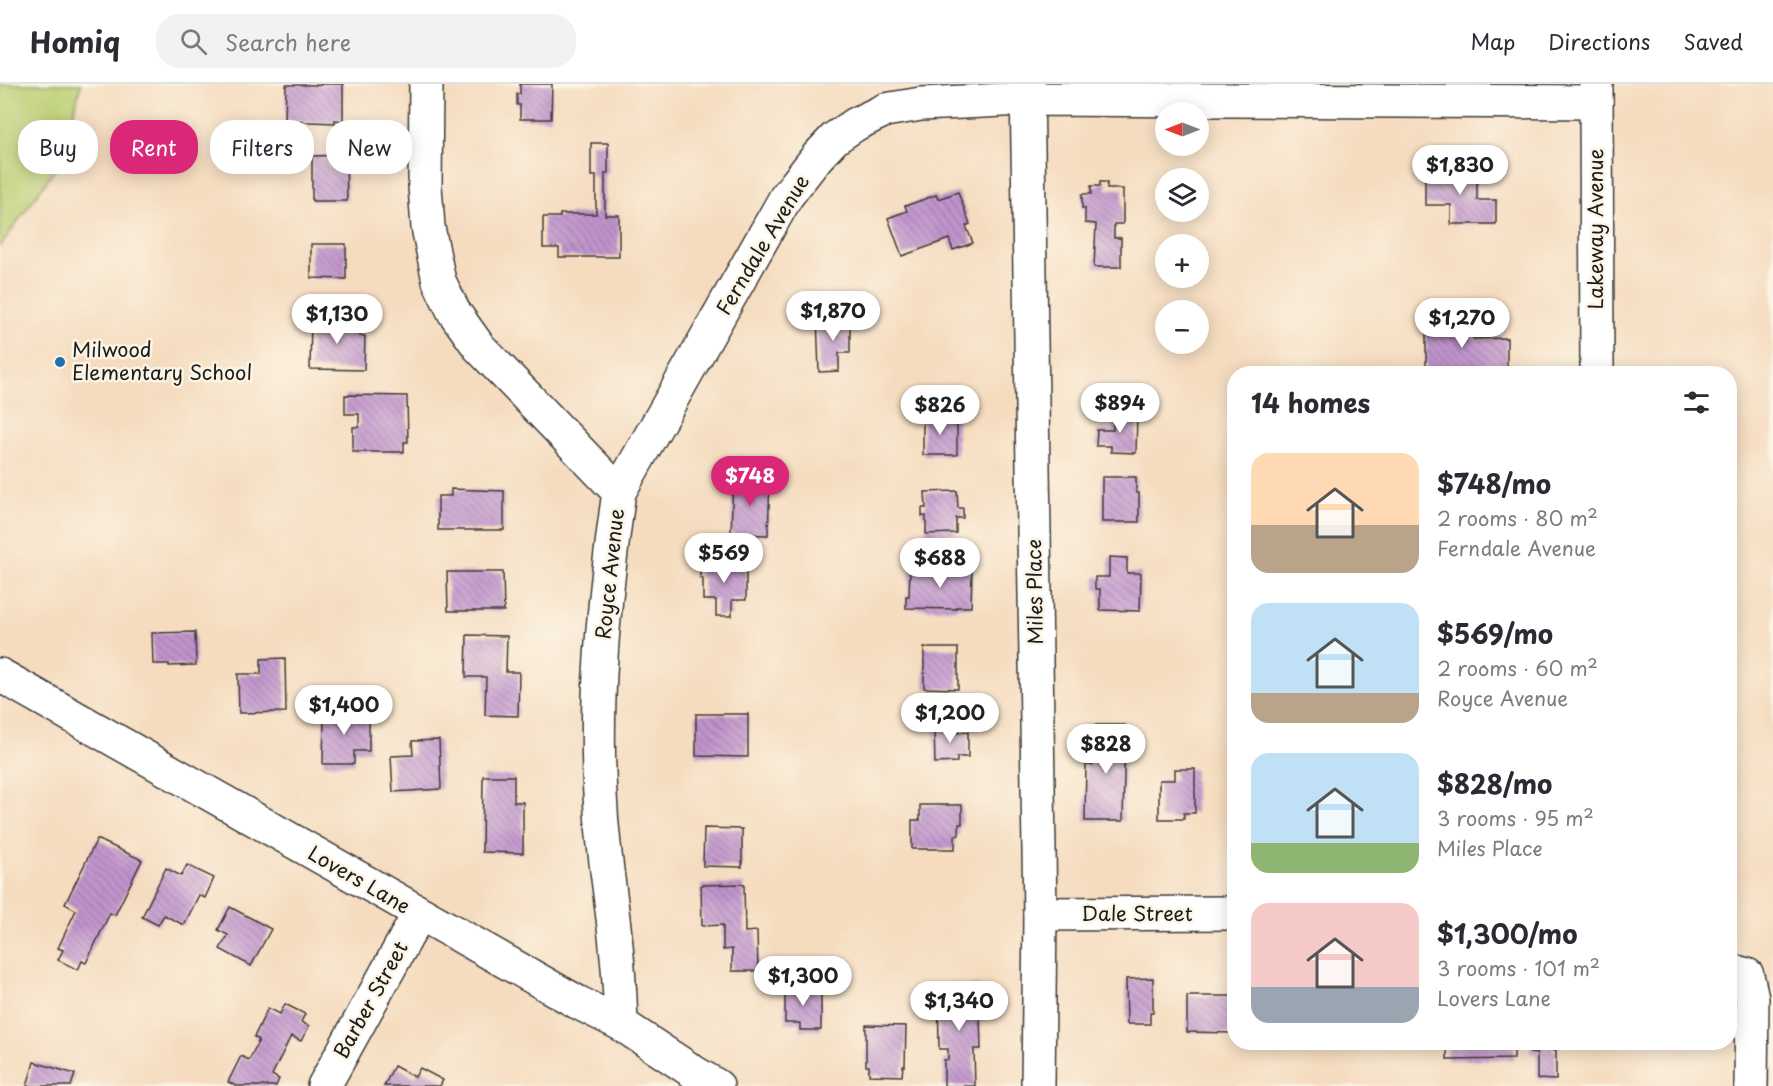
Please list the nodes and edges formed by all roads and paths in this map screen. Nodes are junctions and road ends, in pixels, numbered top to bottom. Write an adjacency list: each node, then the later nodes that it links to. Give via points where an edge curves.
1 (426, 84): 5 (street, Royce Avenue, via 425,186 428,227 439,281 454,312 479,347)
2 (1027, 92): 3 (street, Ferndale Avenue); 5 (street, Ferndale Avenue, via 885,110 835,138 786,197); 8 (street, Miles Place)
3 (1596, 93): 4 (street, Lakeway Avenue)
4 (1597, 366)
5 (619, 492): 11 (street, Royce Avenue, via 607,577 598,732 601,811 620,979)
6 (0, 675): 7 (street, Lovers Lane)
7 (419, 914): 11 (street, Lovers Lane); 13 (street, Barber Street)
8 (1040, 914): 9 (street, Dale Street); 14 (street, Miles Place)
9 (1227, 914)
10 (1738, 973): 15 (street, via 1752,998)
11 (621, 1024): 12 (street, Lovers Lane)
12 (702, 1082)
13 (324, 1086)
14 (1038, 1086)
15 (1751, 1086)

